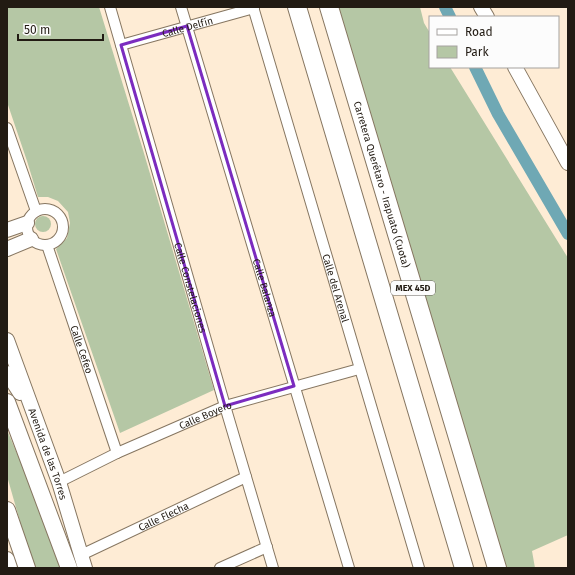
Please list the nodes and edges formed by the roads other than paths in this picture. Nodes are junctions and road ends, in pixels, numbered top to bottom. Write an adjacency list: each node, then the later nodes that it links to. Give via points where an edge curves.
1 (110, 7): 9 (street, Calle Constelaciones)
2 (181, 7): 8 (street, Calle Balanza)
3 (297, 7): 40 (highway, MEX 45D)
4 (329, 7): 41 (highway, Carretera Querétaro - Irapuato (Cuota) / MEX 45D)
5 (481, 7): 7 (street)
6 (254, 8): 8 (street, Calle Delfín); 20 (street, Calle del Arenal)
7 (486, 16)
8 (186, 26): 9 (street, Calle Delfín); 22 (street, Calle Balanza)
9 (121, 45): 24 (street, Calle Constelaciones)
10 (516, 68): 12 (street)
11 (7, 128): 13 (street)
12 (568, 163)
13 (36, 211): 14 (street); 17 (street, via 51,210 60,217 62,223 63,229 58,240)
14 (27, 223): 15 (street); 16 (street, via 26,228)
15 (7, 230)
16 (31, 239): 17 (street, via 41,245); 18 (street)
17 (47, 245): 26 (street, Calle Cefeo)
18 (7, 249)
19 (7, 340): 25 (street, Avenida de las Torres)
20 (359, 368): 22 (street, Calle Boyero); 39 (street, Calle del Arenal)
21 (7, 372): 25 (street)
22 (294, 386): 24 (street, Calle Boyero); 38 (street, Calle Balanza)
23 (7, 402): 35 (main road, Avenida de las Torres)
24 (225, 406): 26 (street, Calle Boyero); 27 (street, Calle Constelaciones)
25 (36, 419): 28 (street, Avenida de las Torres)
26 (117, 453): 28 (street, Calle Boyero)
27 (246, 477): 30 (street, Calle Constelaciones); 32 (street, Calle Flecha)
28 (58, 482): 32 (street, Avenida de las Torres)
29 (7, 510): 34 (main road)
30 (267, 547): 36 (street); 37 (street, Calle Constelaciones)
31 (7, 559): 33 (street)
32 (83, 562)
33 (10, 568)
34 (27, 568)
35 (69, 568)
36 (220, 568)
37 (273, 568)
38 (348, 568)
39 (419, 568)
40 (464, 568)
41 (497, 568)

